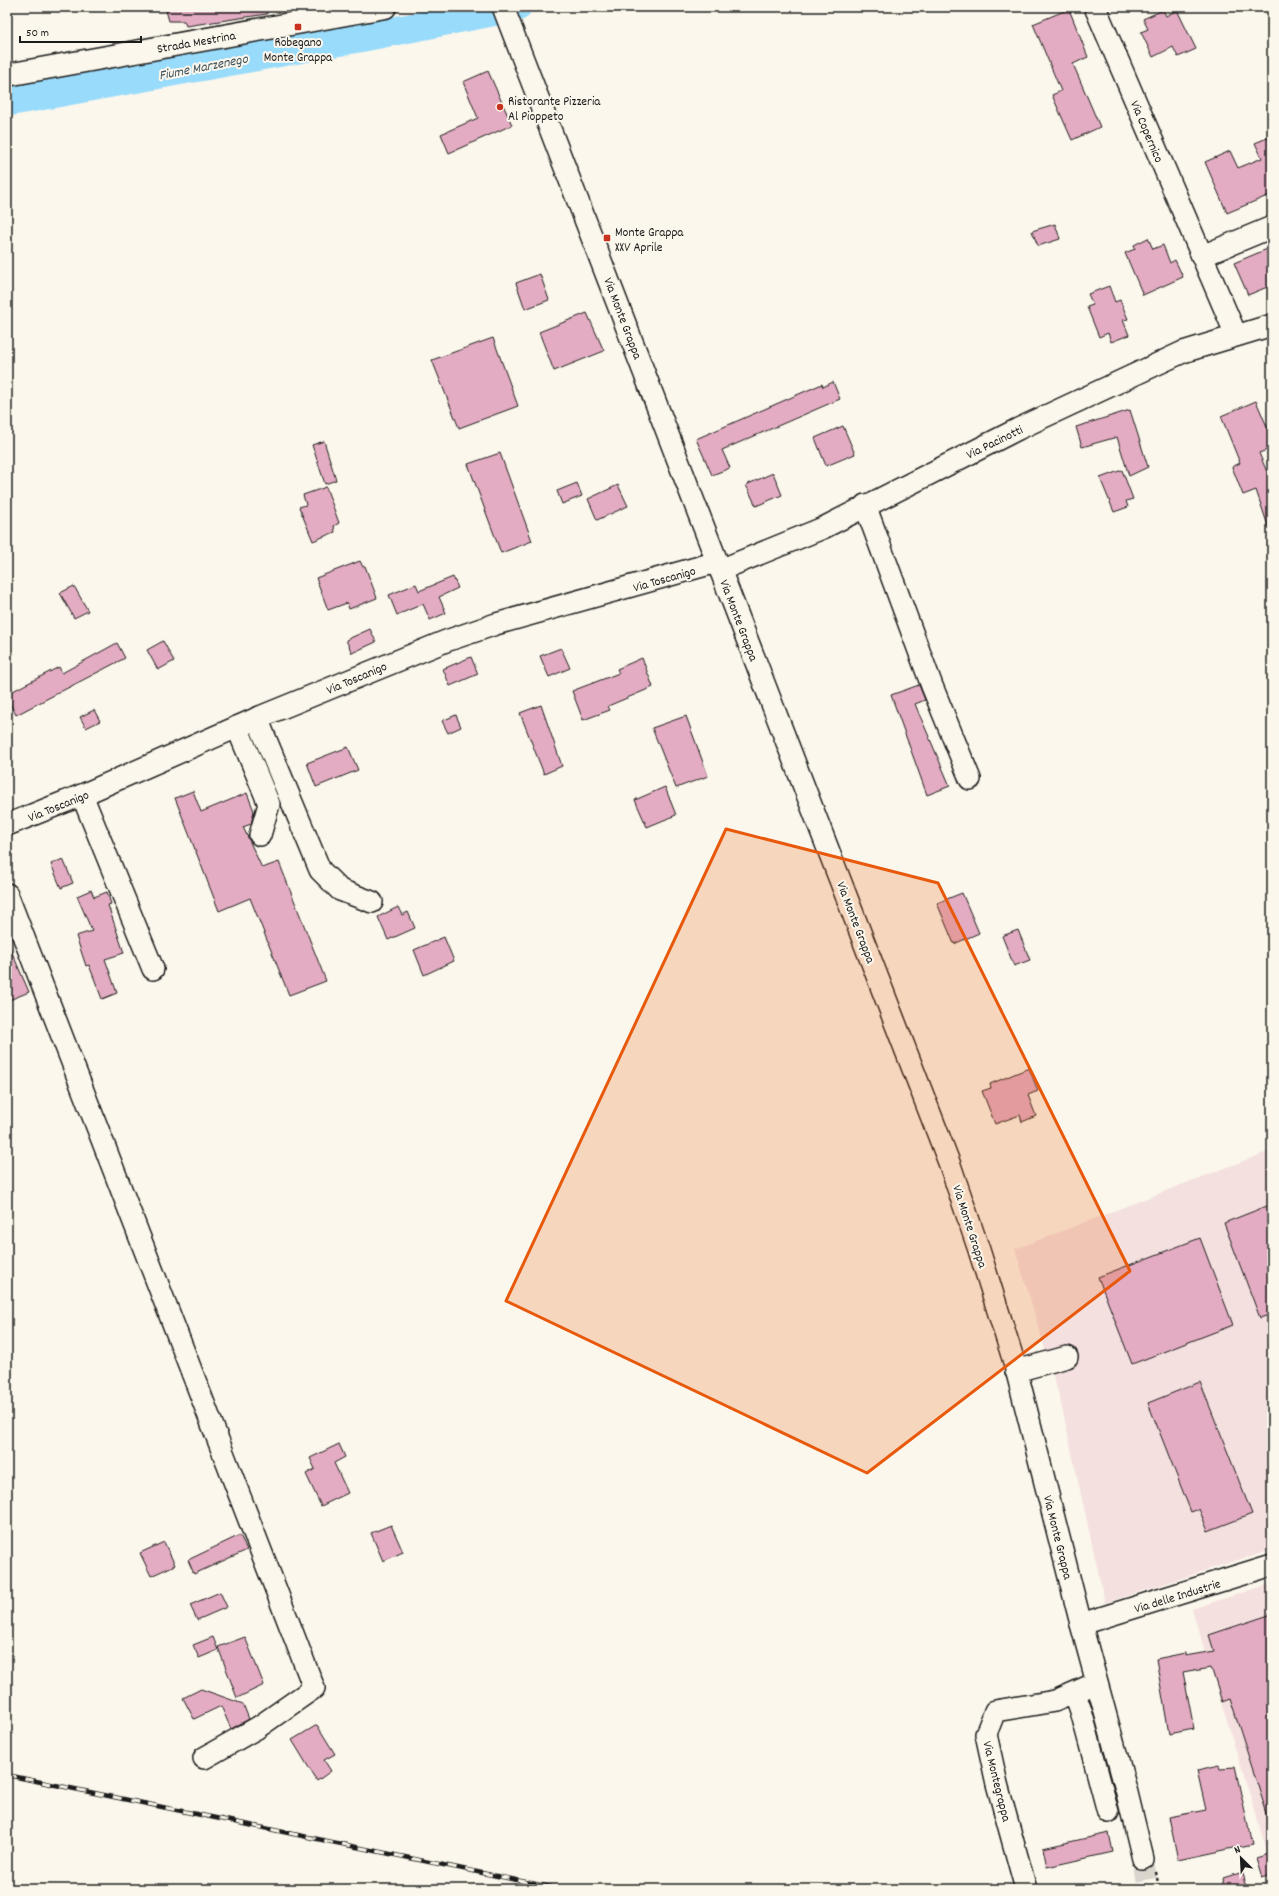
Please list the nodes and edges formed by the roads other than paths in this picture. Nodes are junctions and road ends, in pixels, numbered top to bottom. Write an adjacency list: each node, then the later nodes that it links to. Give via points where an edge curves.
1 (385, 7): 4 (main road, Strada Mestrina)
2 (503, 7): 10 (street, Via Monte Grappa)
3 (1095, 7): 6 (street, Via Copernico)
4 (7, 75)
5 (1272, 227): 6 (street)
6 (1202, 256): 8 (street, Via Copernico)
7 (1272, 325): 8 (street, Via Pacinotti)
8 (1236, 335): 9 (street, Via Pacinotti, via 1182,352)
9 (865, 505): 10 (street, Via Pacinotti, via 823,528); 13 (street, via 932,686)
10 (718, 566): 11 (street, Via Toscanigo, via 496,624 446,641); 21 (street, Via Monte Grappa, via 950,1165)
11 (258, 718): 12 (street, Via Toscanigo); 18 (street, via 320,870 340,890)
12 (237, 727): 14 (street, Via Toscanigo); 16 (street, via 269,804)
13 (970, 779)
14 (82, 795): 15 (street, Via Toscanigo); 19 (street)
15 (7, 825)
16 (260, 835)
17 (7, 894): 26 (street, via 314,1688 257,1728)
18 (372, 902)
19 (153, 969)
20 (1067, 1357): 21 (street)
21 (1016, 1371): 23 (street, Via Monte Grappa)
22 (1272, 1565): 23 (street, Via delle Industrie)
23 (1081, 1624): 24 (street, Via Monte Grappa)
24 (1096, 1683): 25 (street, Via Montegrappa); 28 (street, Via Monte Grappa, via 1128,1793)
25 (1075, 1694): 27 (street); 29 (street, Via Montegrappa, via 1055,1701 995,1711 986,1734)
26 (204, 1758)
27 (1108, 1812)
28 (1144, 1860)
29 (1025, 1886)

